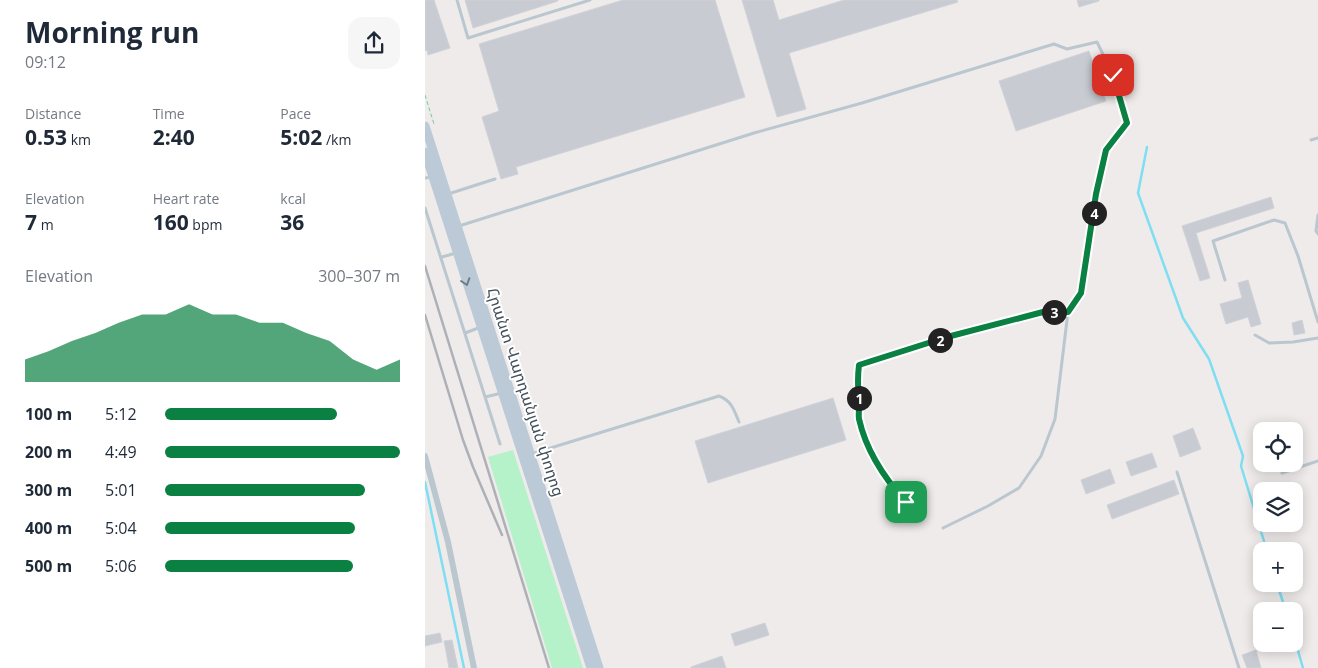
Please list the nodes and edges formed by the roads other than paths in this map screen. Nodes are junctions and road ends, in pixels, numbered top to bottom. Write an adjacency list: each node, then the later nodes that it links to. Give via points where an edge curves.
1 (457, 0): 2 (lane, via 468,38)
2 (590, 0)
3 (425, 126): 9 (main road, Հրանտ Վարդանյան փողոց)
4 (1318, 138): 5 (lane)
5 (1311, 140)
6 (425, 152): 7 (main road, Հրանտ Վարդանյան փողոց)
7 (429, 177): 14 (main road, Հրանտ Վարդանյան փողոց)
8 (495, 179): 9 (lane)
9 (447, 194): 12 (main road, Հրանտ Վարդանյան փողոց)
10 (425, 208): 15 (lane)
11 (1318, 215): 13 (lane)
12 (457, 226): 17 (lane, via 1054,44 1067,48 1097,42 1113,75 1127,123 1106,150 1081,293); 27 (main road, Հրանտ Վարդանյան փողոց)
13 (1318, 234)
14 (457, 252): 15 (lane); 19 (main road, Հրանտ Վարդանյան փողոց, one-way to 19)
15 (442, 257): 20 (lane)
16 (1225, 280): 18 (lane, via 1213,241 1274,220 1285,223)
17 (1068, 312): 32 (lane, via 1043,312 947,337 859,365 856,383 860,401 858,418 871,453); 33 (lane, via 1055,418 1041,456 1019,488)
18 (1318, 322)
19 (481, 327): 20 (lane); 23 (main road, Հրանտ Վարդանյան փողոց)
20 (465, 333): 24 (lane)
21 (1255, 335): 22 (lane, via 1269,343)
22 (1318, 338)
23 (502, 392): 24 (lane); 35 (main road, Հրանտ Վարդանյան փողոց)
24 (485, 397): 26 (lane)
25 (739, 422): 27 (lane, via 733,405 719,396)
26 (500, 444)
27 (531, 454): 36 (main road, Հրանտ Վարդանյան փողոց)
28 (425, 456): 34 (street, via 448,542)
29 (1318, 461): 31 (lane)
30 (1177, 472): 37 (lane)
31 (1282, 474)
32 (906, 502)
33 (943, 528)
34 (474, 668)
35 (591, 668)
36 (599, 668)
37 (1239, 668)

